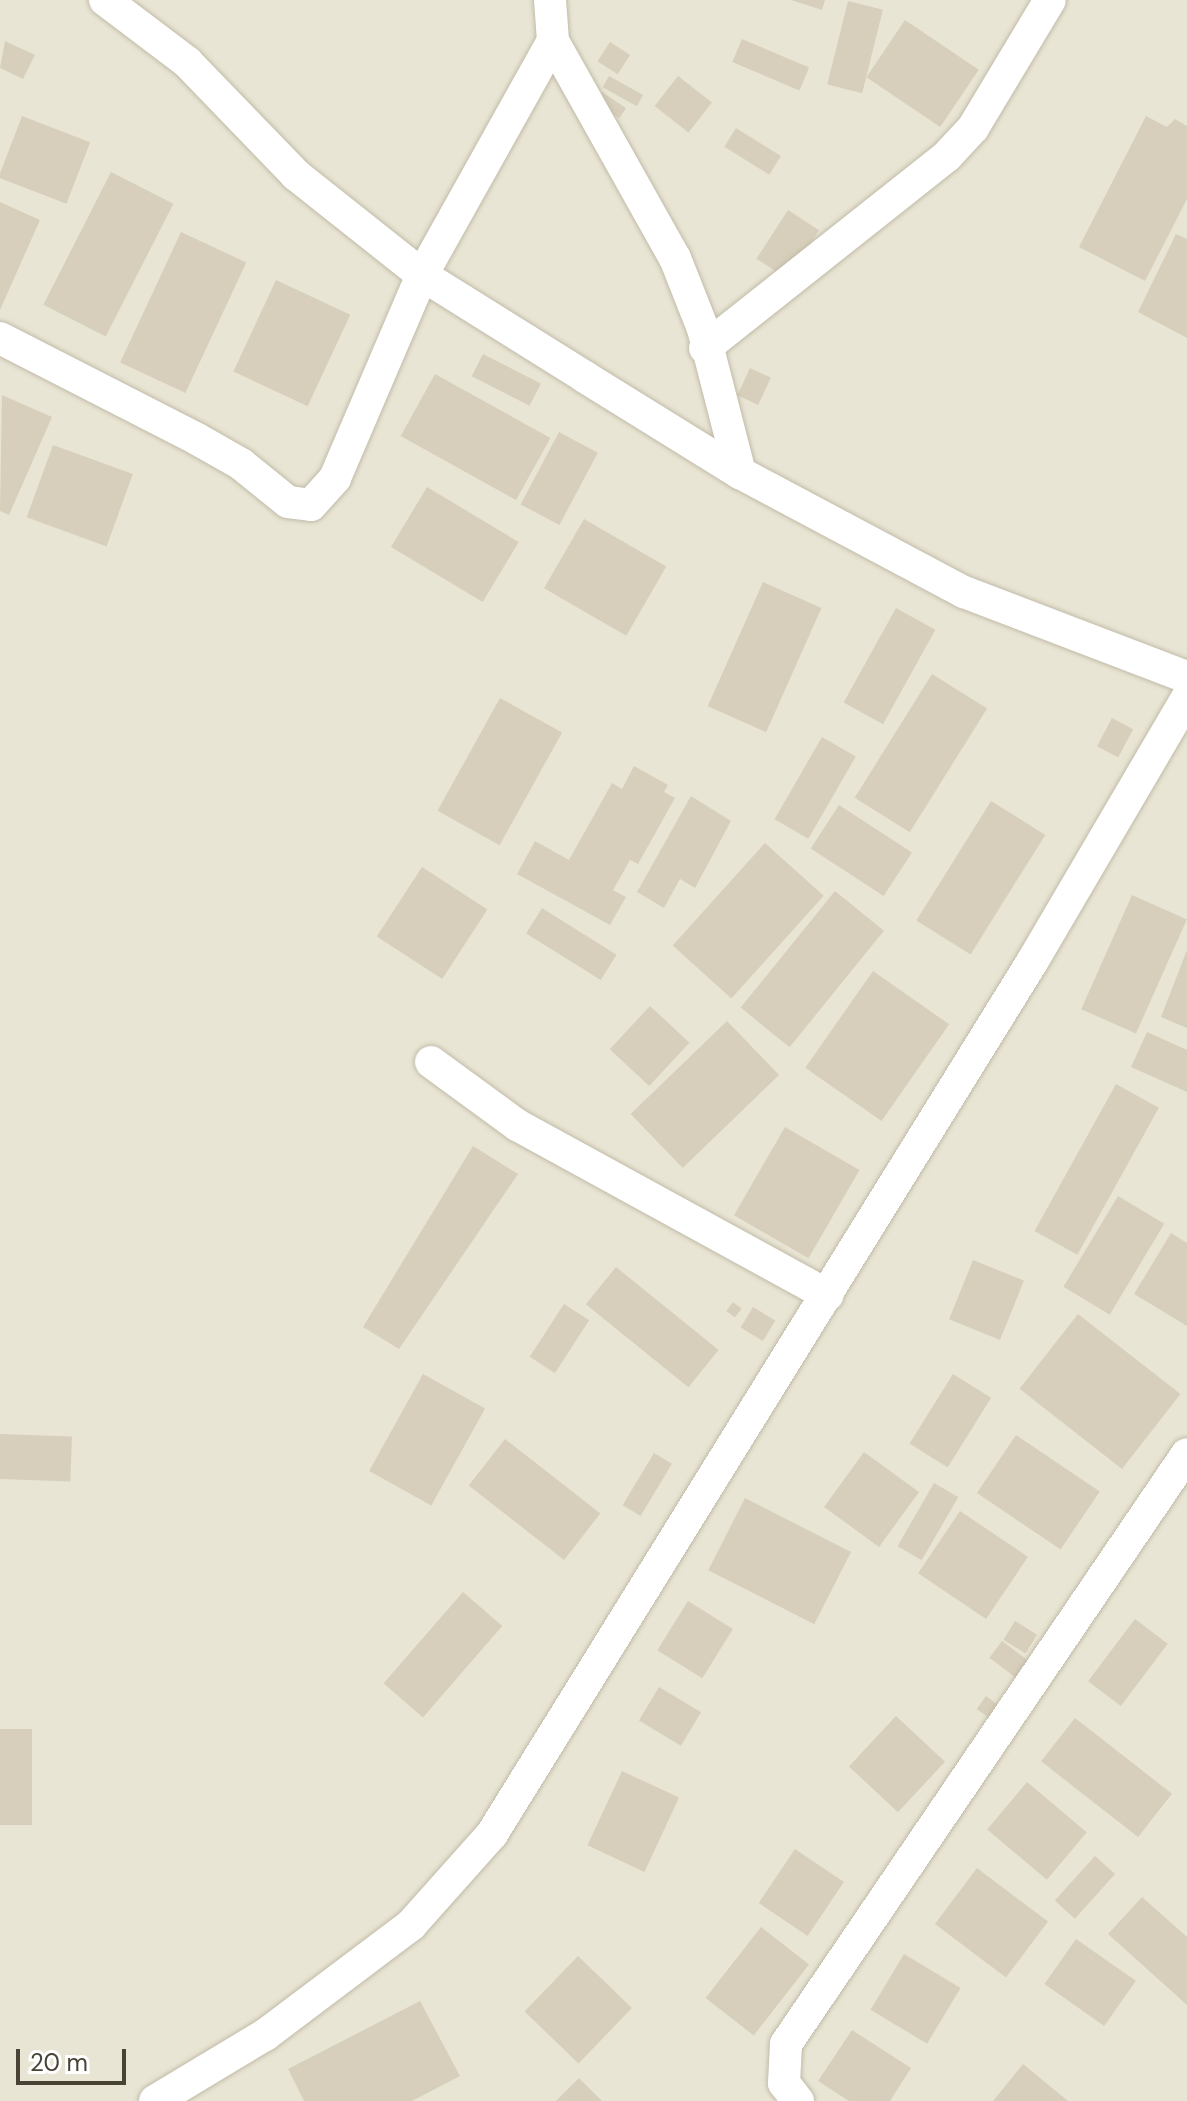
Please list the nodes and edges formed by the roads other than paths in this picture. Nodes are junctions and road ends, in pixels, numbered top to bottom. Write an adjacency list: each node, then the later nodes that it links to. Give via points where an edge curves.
1 (105, 0): 5 (street, via 187,62 296,175)
2 (550, 0): 4 (street)
3 (1050, 0): 7 (street, via 973,128 947,156)
4 (553, 41): 5 (street); 7 (street, via 675,258)
5 (422, 275): 6 (street, via 335,478 311,505 288,502 241,464); 8 (street)
6 (0, 338)
7 (705, 348): 8 (street)
8 (740, 473): 9 (street, via 964,592)
9 (1187, 677)
10 (1187, 698): 12 (street)
11 (431, 1062): 12 (street, via 517,1125)
12 (827, 1295): 14 (street, via 492,1834 411,1925 265,2035)
13 (1187, 1454): 15 (street, via 786,2044 784,2083)
14 (155, 2101)
15 (798, 2101)

